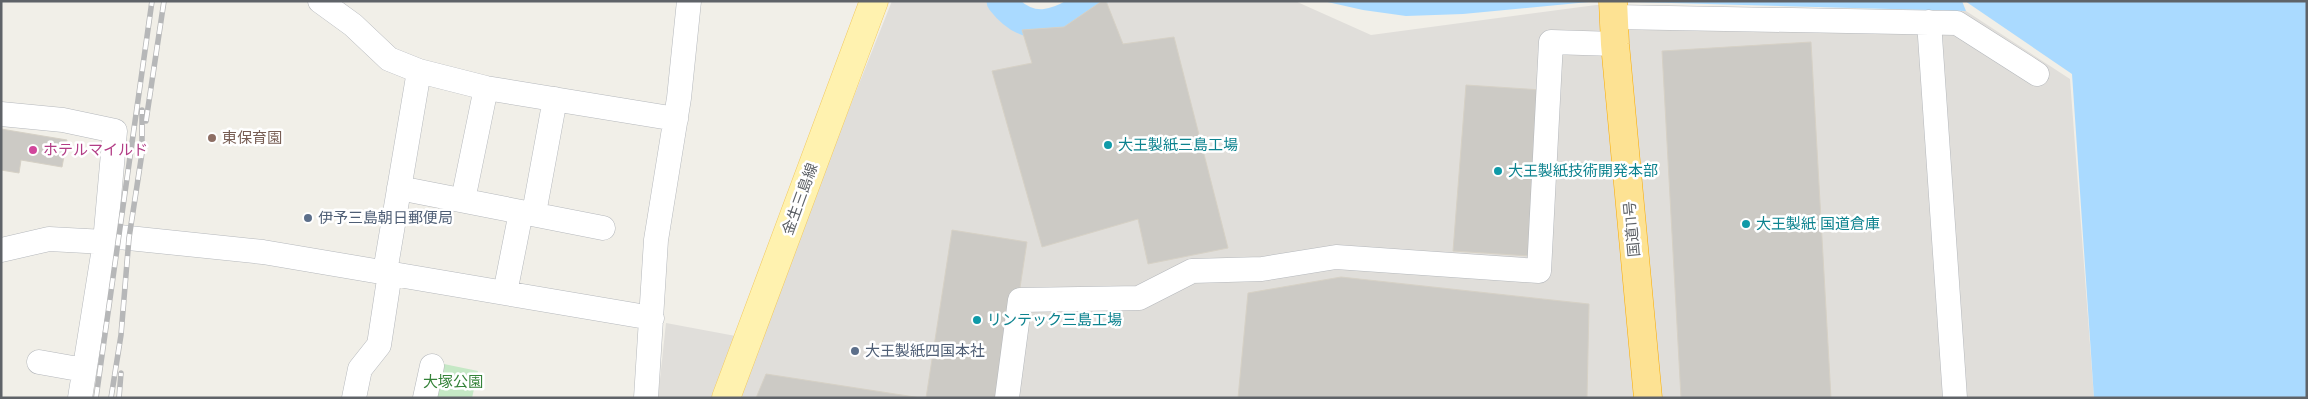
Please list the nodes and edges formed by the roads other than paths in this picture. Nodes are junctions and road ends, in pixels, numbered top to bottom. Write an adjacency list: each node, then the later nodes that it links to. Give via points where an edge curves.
1 (320, 1): 7 (street, via 353,25 389,59)
2 (689, 1): 12 (street)
3 (874, 1): 29 (main road, 金生三島線)
4 (1614, 7): 5 (street); 6 (highway, 国道11号)
5 (1929, 22): 8 (street, via 1957,23); 32 (street)
6 (1615, 44): 30 (street, via 1551,42 1539,271 1336,257 1262,269 1192,271 1139,298 1020,300); 31 (highway, 国道11号)
7 (419, 71): 9 (street); 13 (street)
8 (2037, 74)
9 (486, 88): 10 (street); 14 (street)
10 (555, 99): 12 (street); 15 (street)
11 (1, 114): 17 (street, via 63,120 115,131)
12 (676, 119): 21 (street, via 656,240)
13 (399, 188): 14 (street); 19 (street)
14 (463, 200): 15 (street)
15 (527, 212): 16 (street); 20 (street)
16 (603, 228)
17 (105, 242): 18 (street, via 49,239); 19 (street, via 119,237 263,252); 24 (street)
18 (1, 250)
19 (388, 272): 20 (street); 26 (street, via 379,344 360,369)
20 (505, 293): 21 (street)
21 (652, 318): 28 (street)
22 (39, 362): 24 (street)
23 (432, 366): 27 (street)
24 (84, 370): 25 (street)
25 (80, 398)
26 (354, 398)
27 (426, 398)
28 (646, 398)
29 (726, 398)
30 (1007, 398)
31 (1648, 398)
32 (1955, 398)

